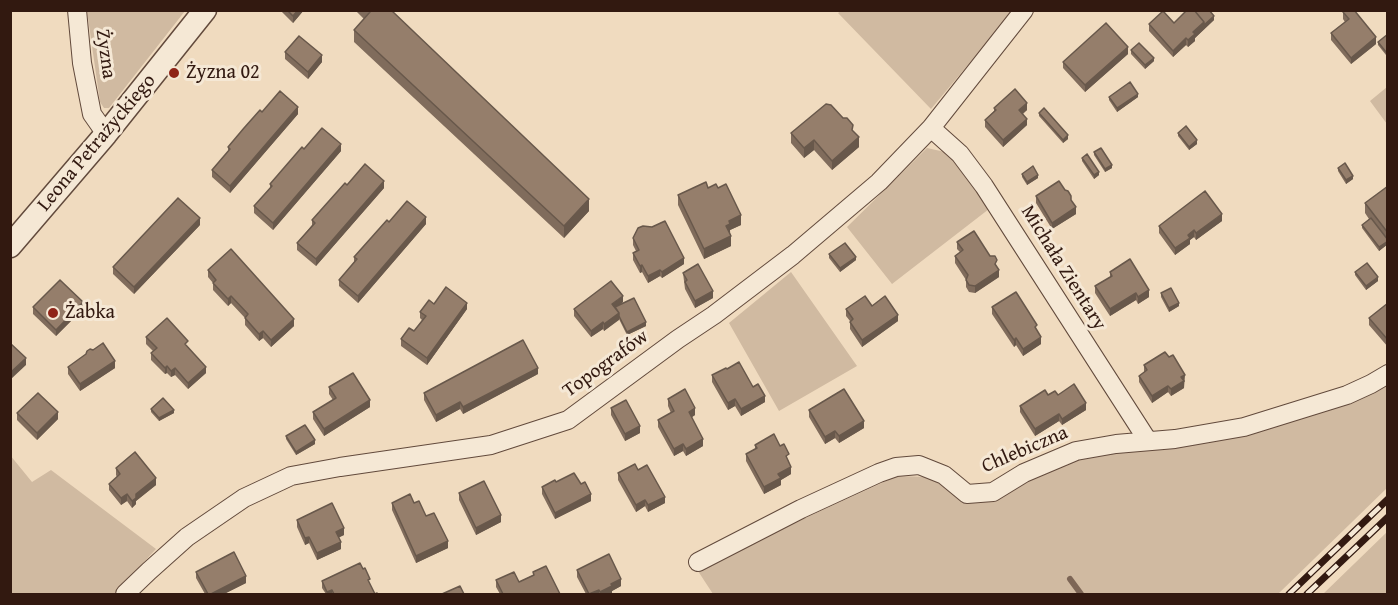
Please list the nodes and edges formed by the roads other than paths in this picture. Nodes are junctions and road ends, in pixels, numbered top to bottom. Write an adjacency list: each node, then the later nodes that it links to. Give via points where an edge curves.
1 (77, 10): 5 (street, Żyzna, via 92,114)
2 (205, 10): 5 (street, Leona Petrażyckiego)
3 (1024, 10): 4 (street, Topografów)
4 (931, 128): 8 (street, Michała Zientary, via 960,154 984,186); 10 (street, Topografów, via 879,182 794,255 568,420 491,445 291,476 244,498 205,524)
5 (106, 134): 6 (street, Leona Petrażyckiego)
6 (10, 246)
7 (1388, 374): 8 (street, Chlebiczna, via 1347,395 1245,427)
8 (1148, 441): 9 (street, Chlebiczna, via 1076,451 1024,473 993,492 967,494 944,475 919,465 896,467 801,509)
9 (698, 562)
10 (125, 594)

